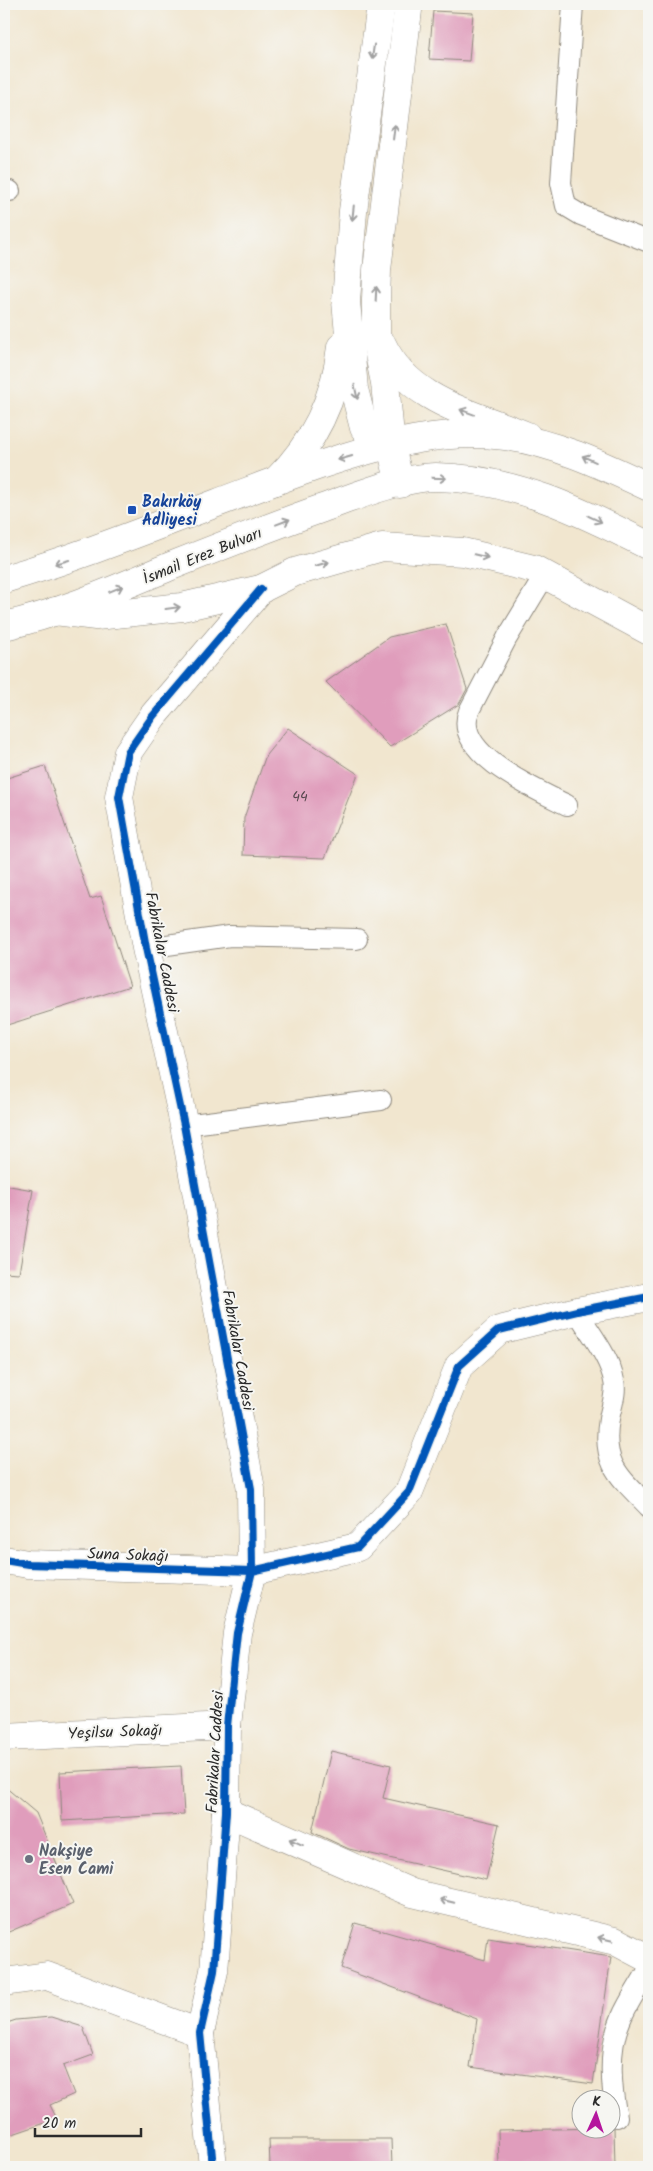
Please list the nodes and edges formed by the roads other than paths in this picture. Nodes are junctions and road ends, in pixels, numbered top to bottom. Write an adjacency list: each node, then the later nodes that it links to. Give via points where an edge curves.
1 (381, 4): 5 (street, one-way to 5, via 353,210)
2 (402, 4): 6 (street, one-way to 2, via 377,270 408,10)
3 (573, 4): 4 (lane, via 561,183 566,206)
4 (649, 242)
5 (346, 301): 8 (street, one-way to 8, via 354,389 364,428); 9 (street, via 330,402 297,460)
6 (375, 329): 7 (street, one-way to 6, via 424,394 402,375 386,354); 8 (street)
7 (544, 444): 8 (street, via 471,434 436,436); 11 (street, one-way to 7, via 584,457)
8 (391, 446): 9 (street, one-way to 9); 10 (street)
9 (276, 481): 14 (street, one-way to 14, via 70,560)
10 (400, 484): 12 (street, İsmail Erez Bulvarı, one-way to 12, via 434,477 498,483 556,501); 16 (street, İsmail Erez Bulvarı, one-way to 10, via 299,516)
11 (649, 487)
12 (649, 546)
13 (545, 575): 15 (street, one-way to 13, via 295,572 382,547 463,552); 18 (street); 19 (lane, via 507,638 465,720 466,729 478,751 528,786)
14 (4, 579)
15 (261, 589): 16 (street, one-way to 15, via 96,616 143,612 182,607); 21 (street, Fabrikalar Caddesi, via 153,716 128,752 120,797)
16 (55, 611): 17 (street, İsmail Erez Bulvarı)
17 (4, 626)
18 (649, 631)
19 (567, 805)
20 (357, 939): 21 (lane, via 230,936)
21 (146, 948): 23 (street, Fabrikalar Caddesi)
22 (381, 1100): 23 (lane)
23 (184, 1125): 28 (street, Fabrikalar Caddesi, via 251,1489)
24 (649, 1297): 25 (street, Suna Sokağı)
25 (577, 1311): 26 (lane, via 606,1360 615,1383 606,1433 607,1455 616,1473); 28 (street, Suna Sokağı, via 499,1330 459,1366 409,1492 358,1547)
26 (649, 1507)
27 (4, 1560): 28 (street, Suna Sokağı, via 28,1564)
28 (252, 1571): 29 (street, Fabrikalar Caddesi, via 237,1633)
29 (227, 1726): 30 (street, Yeşilsu Sokağı); 31 (street, Fabrikalar Caddesi)
30 (4, 1737)
31 (226, 1812): 32 (street, one-way to 31, via 615,1941 412,1893); 35 (street, Fabrikalar Caddesi, via 214,1971)
32 (649, 1959)
33 (649, 1969): 36 (lane, via 620,2020 613,2052)
34 (4, 1982): 35 (street, via 46,1976)
35 (200, 2033): 37 (street, Fabrikalar Caddesi)
36 (613, 2088)
37 (213, 2167)

